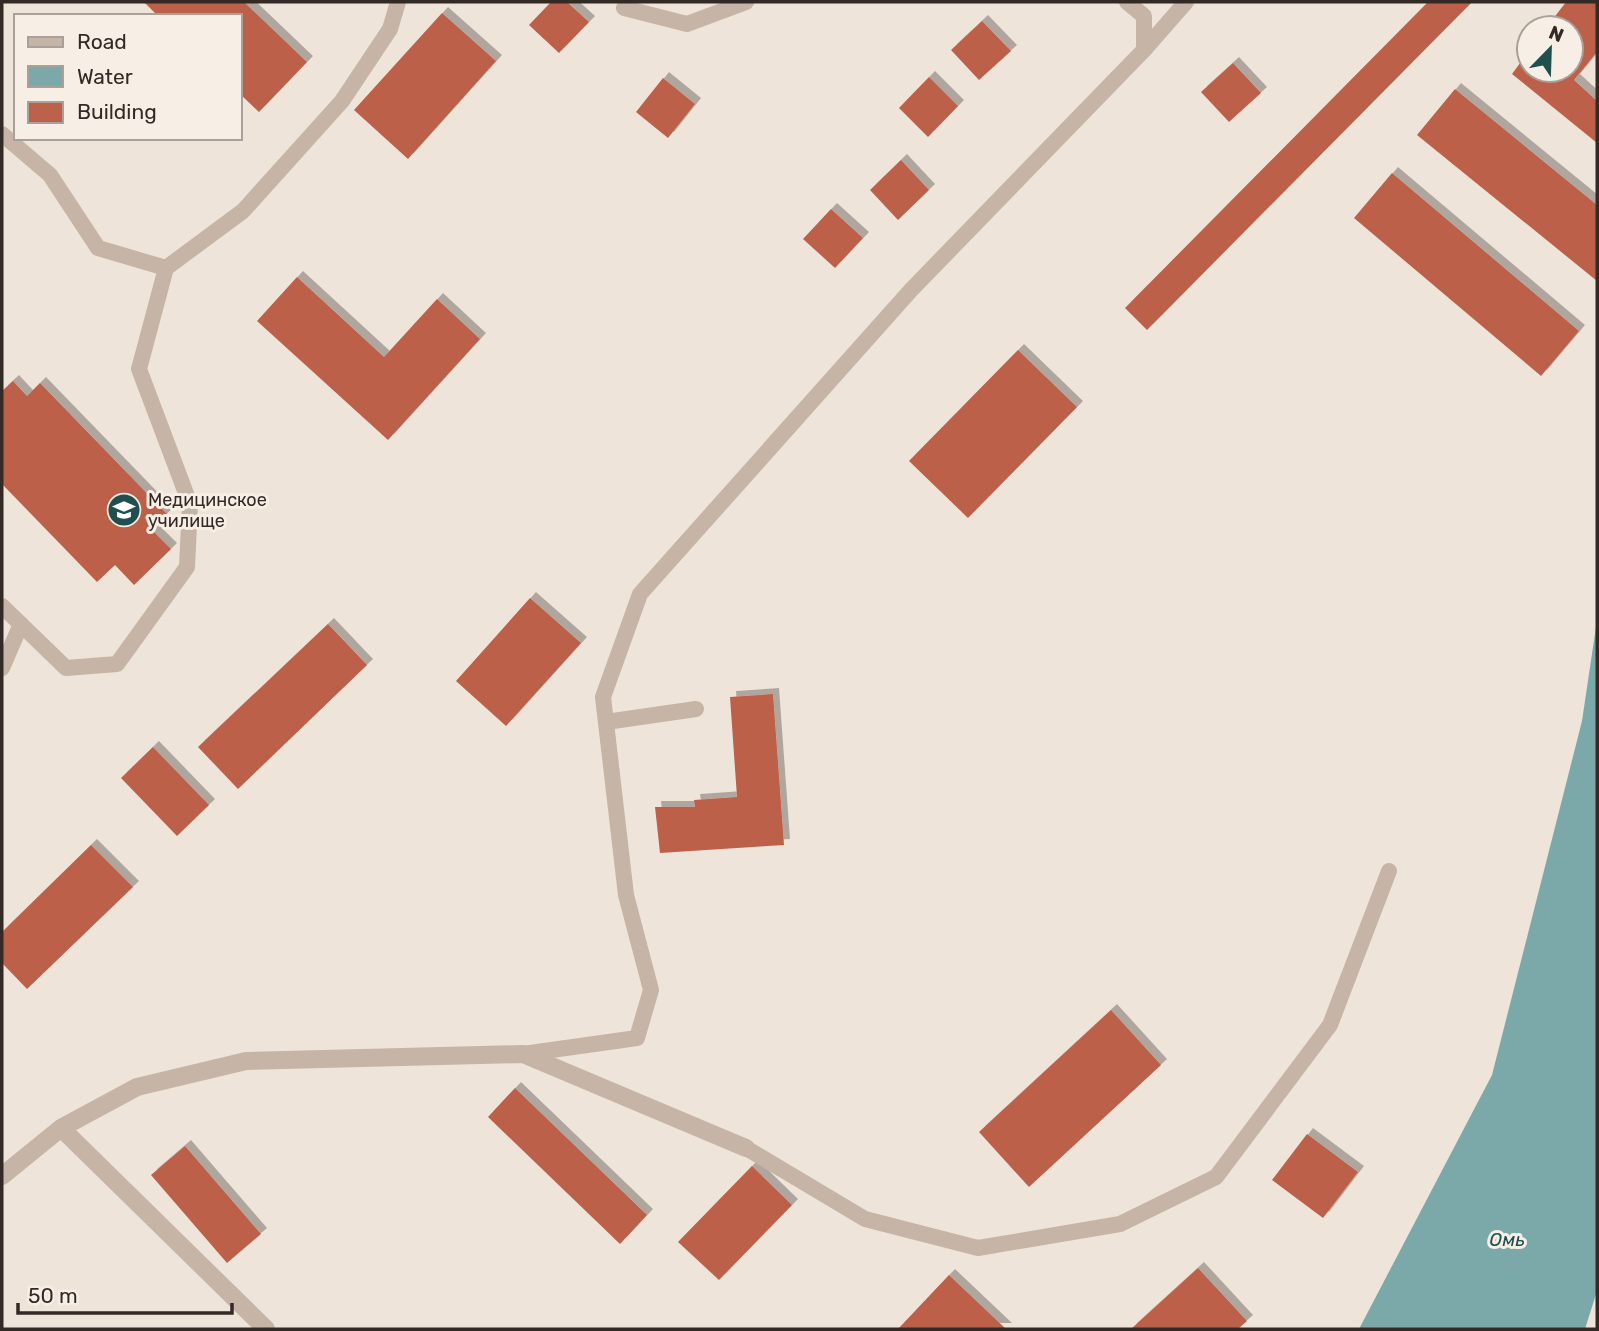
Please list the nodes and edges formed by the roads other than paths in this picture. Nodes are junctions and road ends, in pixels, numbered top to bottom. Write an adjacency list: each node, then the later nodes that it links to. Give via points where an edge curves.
1 (398, 2): 8 (lane, via 390,29 342,102 243,211)
2 (746, 2): 5 (lane, via 687,24)
3 (1127, 2): 6 (lane, via 1143,16)
4 (1186, 2): 6 (lane)
5 (624, 8)
6 (1144, 50): 13 (lane, via 911,289 640,594 603,697)
7 (2, 134): 8 (lane, via 50,175 98,248)
8 (166, 268): 10 (lane, via 139,369 191,504 187,567 117,664 66,668)
9 (2, 606): 10 (lane)
10 (21, 624): 11 (lane)
11 (2, 668)
12 (695, 709): 13 (lane)
13 (606, 722): 15 (lane, via 626,895 652,990 637,1038)
14 (1389, 872): 17 (lane, via 1331,1025 1216,1177 1120,1224 978,1248 865,1219)
15 (523, 1054): 16 (street, via 246,1061 137,1087); 17 (street)
16 (61, 1128): 18 (street); 19 (street)
17 (746, 1148)
18 (2, 1176)
19 (266, 1329)

